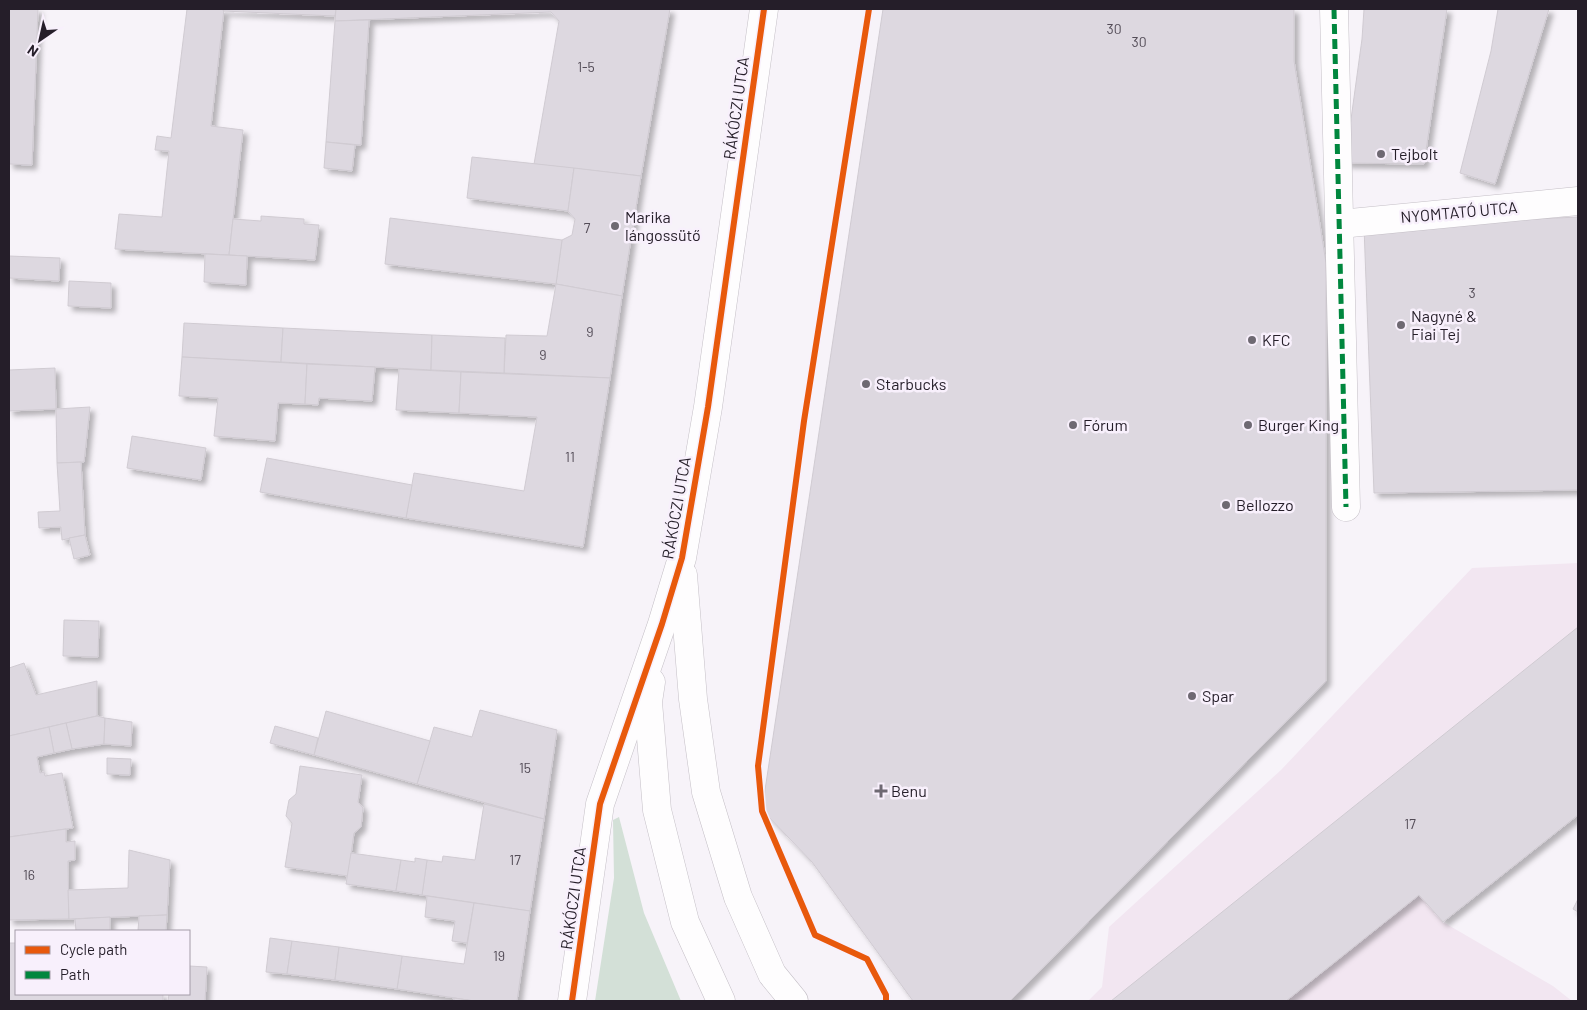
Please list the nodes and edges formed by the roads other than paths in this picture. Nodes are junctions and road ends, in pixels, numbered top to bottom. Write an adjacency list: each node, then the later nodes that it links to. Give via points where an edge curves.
1 (764, 9): 6 (street, RÁKÓCZI UTCA, via 708,407)
2 (1334, 9): 4 (street)
3 (1578, 201): 4 (street, NYOMTATÓ UTCA)
4 (1340, 224): 5 (street)
5 (1346, 507)
6 (682, 558): 7 (street, RÁKÓCZI UTCA); 10 (street, RÁKÓCZI UTCA, via 693,699 706,792 738,897 772,974)
7 (662, 624): 8 (street, RÁKÓCZI UTCA, via 600,804); 9 (street, RÁKÓCZI UTCA, via 648,702 657,810 685,922)
8 (572, 1001)
9 (721, 1001)
10 (794, 1001)

